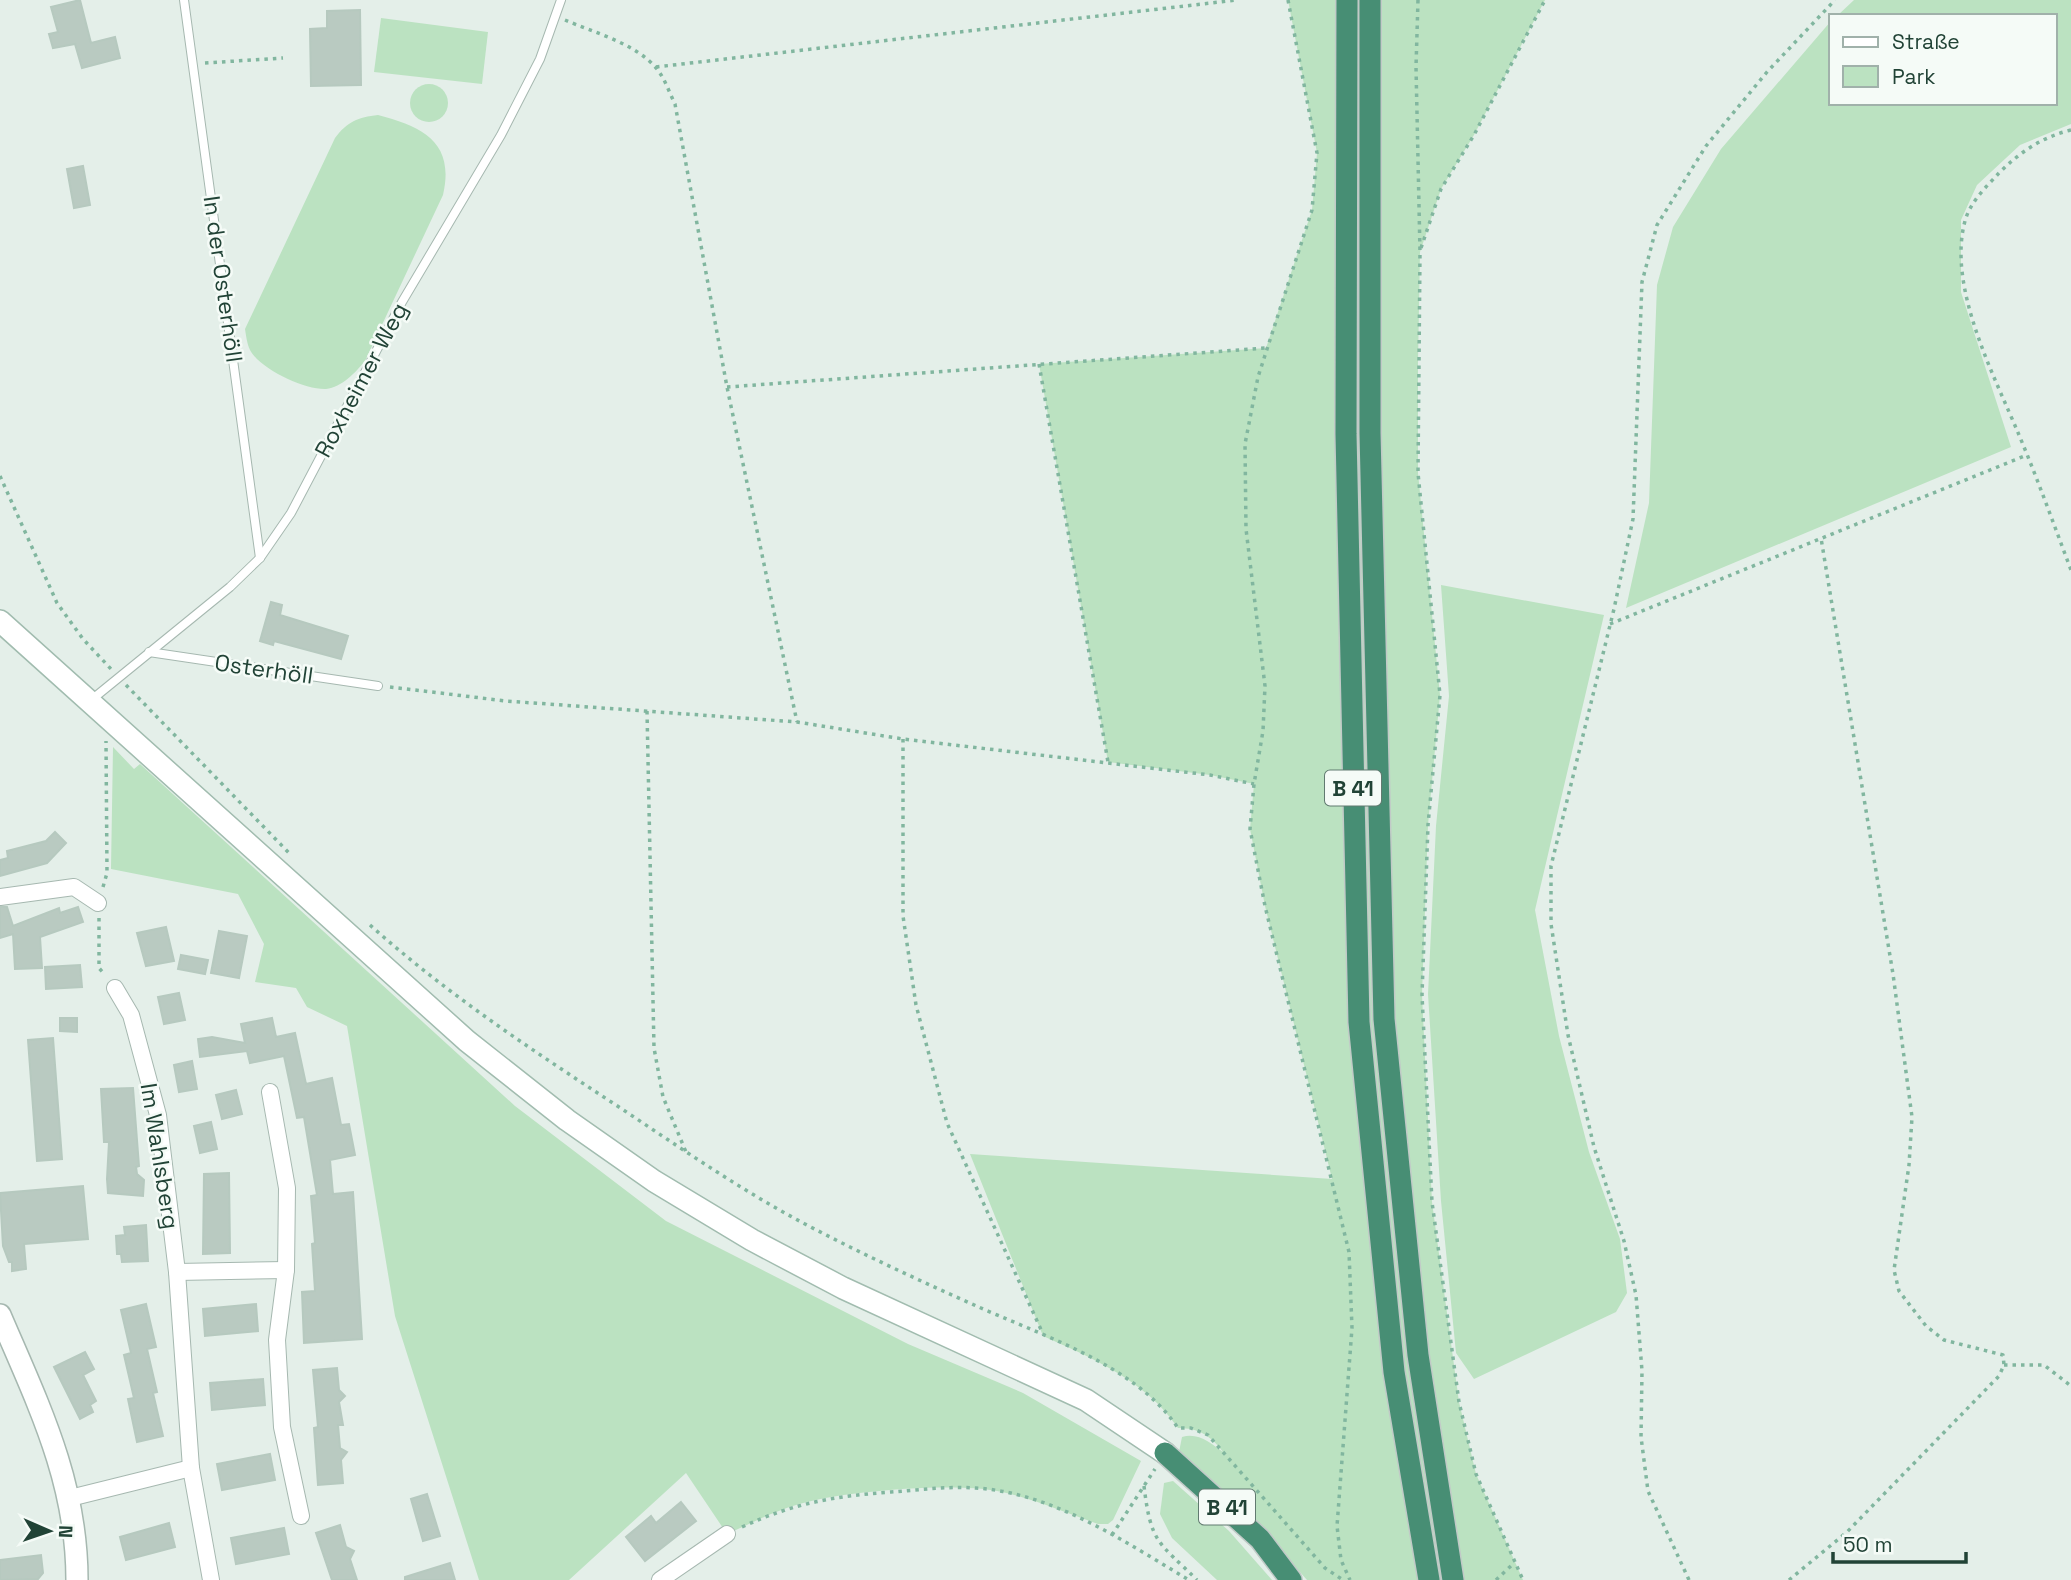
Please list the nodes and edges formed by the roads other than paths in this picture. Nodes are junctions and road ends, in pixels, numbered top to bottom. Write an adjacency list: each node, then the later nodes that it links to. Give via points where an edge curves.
1 (184, 0): 5 (lane, In der Osterhöll)
2 (561, 0): 5 (lane, Roxheimer Weg, via 540,59 501,135 401,302 291,513)
3 (1347, 0): 23 (highway, B 41, via 1346,434 1359,1022 1394,1372)
4 (1370, 0): 22 (highway, B 41, via 1370,433 1384,1019 1418,1355)
5 (260, 558): 7 (lane, Roxheimer Weg)
6 (0, 621): 9 (main road)
7 (149, 652): 8 (lane, Osterhöll); 9 (lane, Roxheimer Weg)
8 (378, 686)
9 (88, 703): 17 (main road, via 467,1041 654,1181 843,1288 1086,1400)
10 (0, 897): 11 (street, via 74,887)
11 (98, 903)
12 (115, 988): 15 (street, Im Wahlsberg, via 131,1014 158,1115)
13 (270, 1092): 14 (street, via 287,1188)
14 (286, 1270): 15 (street); 20 (street, via 277,1340 282,1427)
15 (177, 1272): 18 (street, Im Wahlsberg)
16 (0, 1315): 19 (main road, via 53,1440)
17 (1165, 1453): 24 (highway, B 41, via 1260,1539)
18 (191, 1468): 19 (street); 26 (street, Im Wahlsberg)
19 (70, 1497): 25 (main road)
20 (300, 1516)
21 (727, 1534): 27 (street)
22 (1452, 1572)
23 (1428, 1575)
24 (1291, 1576)
25 (77, 1580)
26 (211, 1580)
27 (660, 1580)

